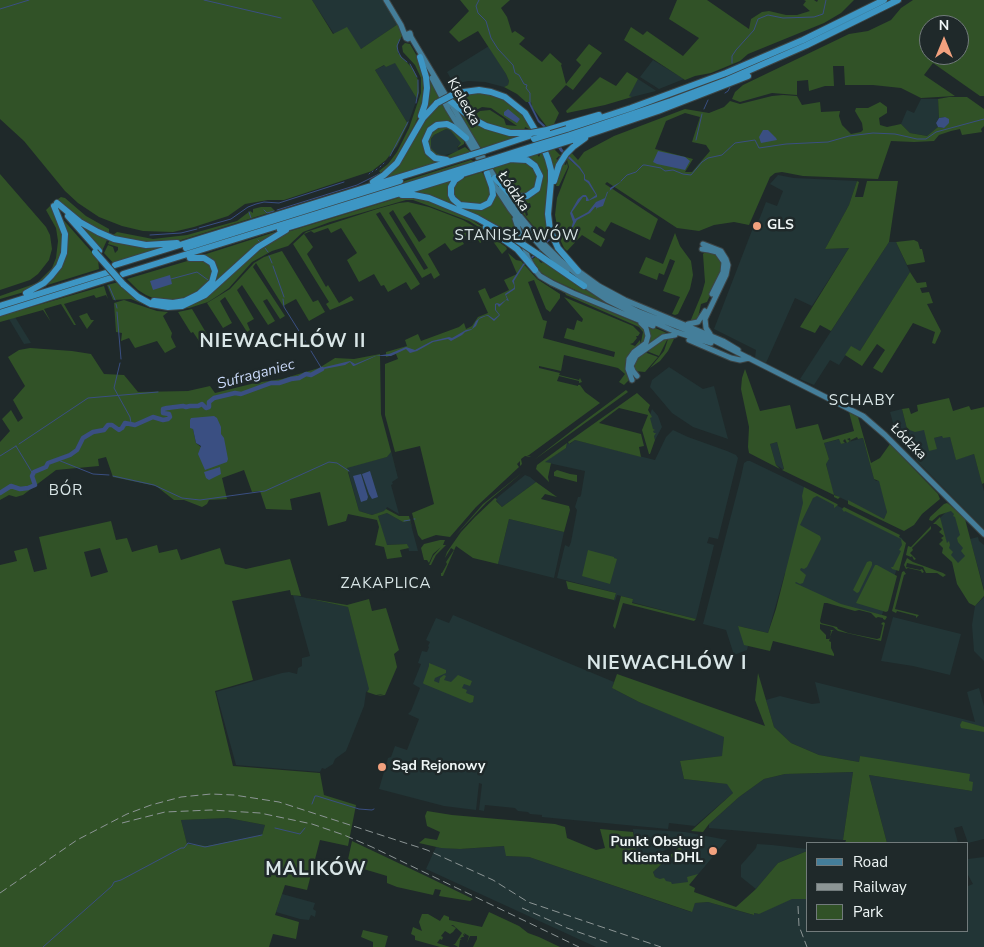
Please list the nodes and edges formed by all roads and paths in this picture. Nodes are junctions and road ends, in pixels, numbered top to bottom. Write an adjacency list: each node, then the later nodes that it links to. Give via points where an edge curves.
1 (386, 0): 4 (main road, Kielecka)
2 (884, 0): 9 (highway, via 796,43)
3 (898, 0): 5 (highway)
4 (408, 35): 6 (main road, Kielecka); 7 (main road, Kielecka)
5 (820, 39): 9 (highway, via 702,90); 9 (highway, via 723,87 605,129)
6 (420, 57): 8 (highway, via 427,96); 11 (main road, Kielecka)
7 (448, 99): 10 (highway, via 470,118 486,126); 18 (main road, Kielecka)
8 (414, 133): 19 (highway, via 391,169); 21 (highway, bridge, via 437,104 456,93 492,92 510,100 532,124 548,159)
9 (570, 134): 10 (highway, bridge); 10 (highway, bridge, via 547,130); 21 (highway, via 569,151 560,162)
10 (535, 140): 12 (highway); 12 (highway); 14 (highway)
11 (468, 141): 13 (highway, via 454,126 445,124 435,126 426,136 426,147 432,157); 17 (main road, Kielecka)
12 (488, 157): 14 (highway); 15 (highway, bridge); 15 (highway, bridge)
13 (458, 159): 15 (highway); 19 (highway)
14 (509, 159): 18 (highway, via 525,160 535,166 540,176 537,189 526,196 516,196)
15 (475, 161): 16 (highway); 26 (highway, via 117,267); 34 (highway)
16 (469, 172): 17 (highway, via 453,183 451,194 456,202 477,208 485,206 492,197); 20 (highway)
17 (487, 173): 23 (main road, Łódzka)
18 (495, 178): 27 (main road, Łódzka)
19 (356, 190): 26 (highway)
20 (390, 196): 24 (highway, via 422,196); 25 (highway)
21 (550, 197): 33 (highway, via 548,214 552,236 562,254)
22 (56, 205): 26 (highway, via 107,236 136,244 156,245); 34 (highway, bridge, via 97,251); 36 (highway, via 65,234 64,253 51,276)
23 (510, 209): 27 (main road, Łódzka); 30 (main road)
24 (460, 211): 29 (highway, bridge); 30 (highway)
25 (291, 227): 31 (highway); 34 (highway, via 258,247 192,303 175,307 157,306 138,297)
26 (202, 238)
27 (538, 240): 29 (main road, Łódzka)
28 (703, 247): 39 (main road, via 717,252 724,264)
29 (543, 250): 33 (main road); 35 (highway); 46 (main road, Łódzka, via 618,301)
30 (525, 255): 32 (highway)
31 (190, 258): 34 (highway); 34 (highway, via 207,259 215,271 212,282 192,298 158,302)
32 (535, 270): 41 (main road, via 552,284)
33 (578, 271): 42 (main road, via 618,297)
34 (111, 277): 36 (highway); 38 (highway); 40 (highway)
35 (584, 286): 46 (main road, Łódzka, via 662,326)
36 (26, 293): 37 (highway)
37 (0, 302)
38 (0, 306)
39 (708, 307): 42 (main road, via 698,322); 44 (main road, via 704,325)
40 (0, 313)
41 (634, 319): 43 (main road); 45 (main road, via 646,328)
42 (680, 324): 44 (main road)
43 (676, 335): 45 (main road); 47 (main road, via 731,358 740,360)
44 (712, 336): 47 (main road)
45 (647, 344): 48 (main road, via 633,359)
46 (721, 345): 47 (main road, Łódzka)
47 (747, 357): 49 (main road, Łódzka, via 867,419)
48 (634, 378)
49 (984, 534)

